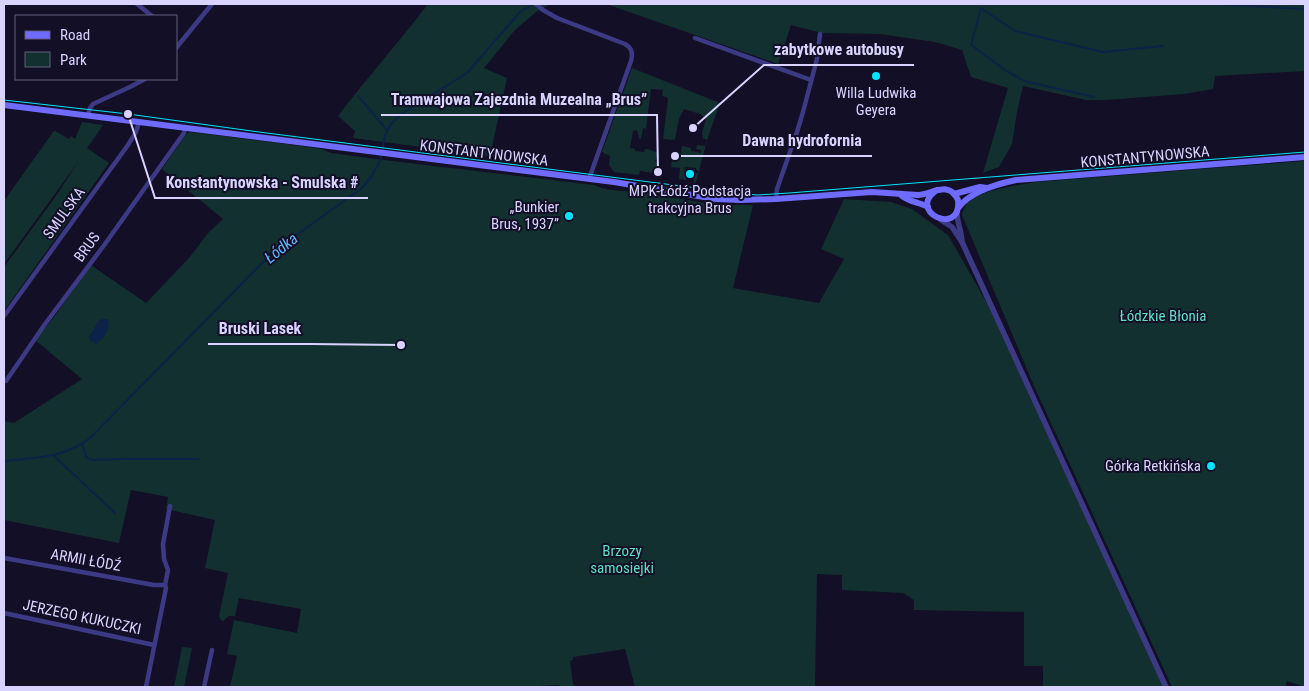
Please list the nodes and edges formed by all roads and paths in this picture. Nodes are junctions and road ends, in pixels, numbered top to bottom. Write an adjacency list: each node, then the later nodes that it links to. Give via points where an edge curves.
1 (137, 4): 4 (street)
2 (212, 4): 8 (street)
3 (538, 6): 17 (street, via 557,18 625,44 632,52)
4 (151, 15)
5 (820, 34): 11 (street)
6 (178, 38): 8 (street)
7 (695, 38): 11 (street)
8 (182, 41): 9 (street)
9 (178, 46)
10 (143, 80): 13 (street, via 93,104)
11 (811, 80): 22 (street)
12 (4, 105): 13 (main road, KONSTANTYNOWSKA)
13 (88, 116): 14 (main road, KONSTANTYNOWSKA)
14 (138, 122): 15 (main road, KONSTANTYNOWSKA); 27 (street, SMULSKA, via 128,145)
15 (185, 127): 17 (main road, KONSTANTYNOWSKA); 28 (street, BRUS, via 182,136)
16 (1305, 157): 18 (main road, KONSTANTYNOWSKA, via 1026,180)
17 (589, 179): 22 (main road, KONSTANTYNOWSKA, via 716,199)
18 (987, 188): 21 (main road, KONSTANTYNOWSKA); 24 (main road, KONSTANTYNOWSKA, via 966,200)
19 (937, 190): 20 (main road, KONSTANTYNOWSKA); 21 (main road, via 950,190); 23 (main road, via 930,197)
20 (900, 194): 22 (main road, KONSTANTYNOWSKA, via 872,192); 23 (main road, KONSTANTYNOWSKA)
21 (954, 194): 24 (main road)
22 (776, 200)
23 (928, 207): 25 (main road)
24 (958, 209): 25 (main road, via 952,216); 26 (street)
25 (939, 219): 26 (street, via 952,227)
26 (962, 242): 37 (street)
27 (4, 316)
28 (6, 381)
29 (170, 506): 31 (street, via 163,544 168,570)
30 (4, 558): 31 (street, ARMII ŁÓDŹ)
31 (165, 585): 33 (street)
32 (4, 613): 33 (street, JERZEGO KUKUCZKI)
33 (154, 645): 35 (street)
34 (212, 650): 36 (street)
35 (146, 687)
36 (204, 687)
37 (1166, 687)

